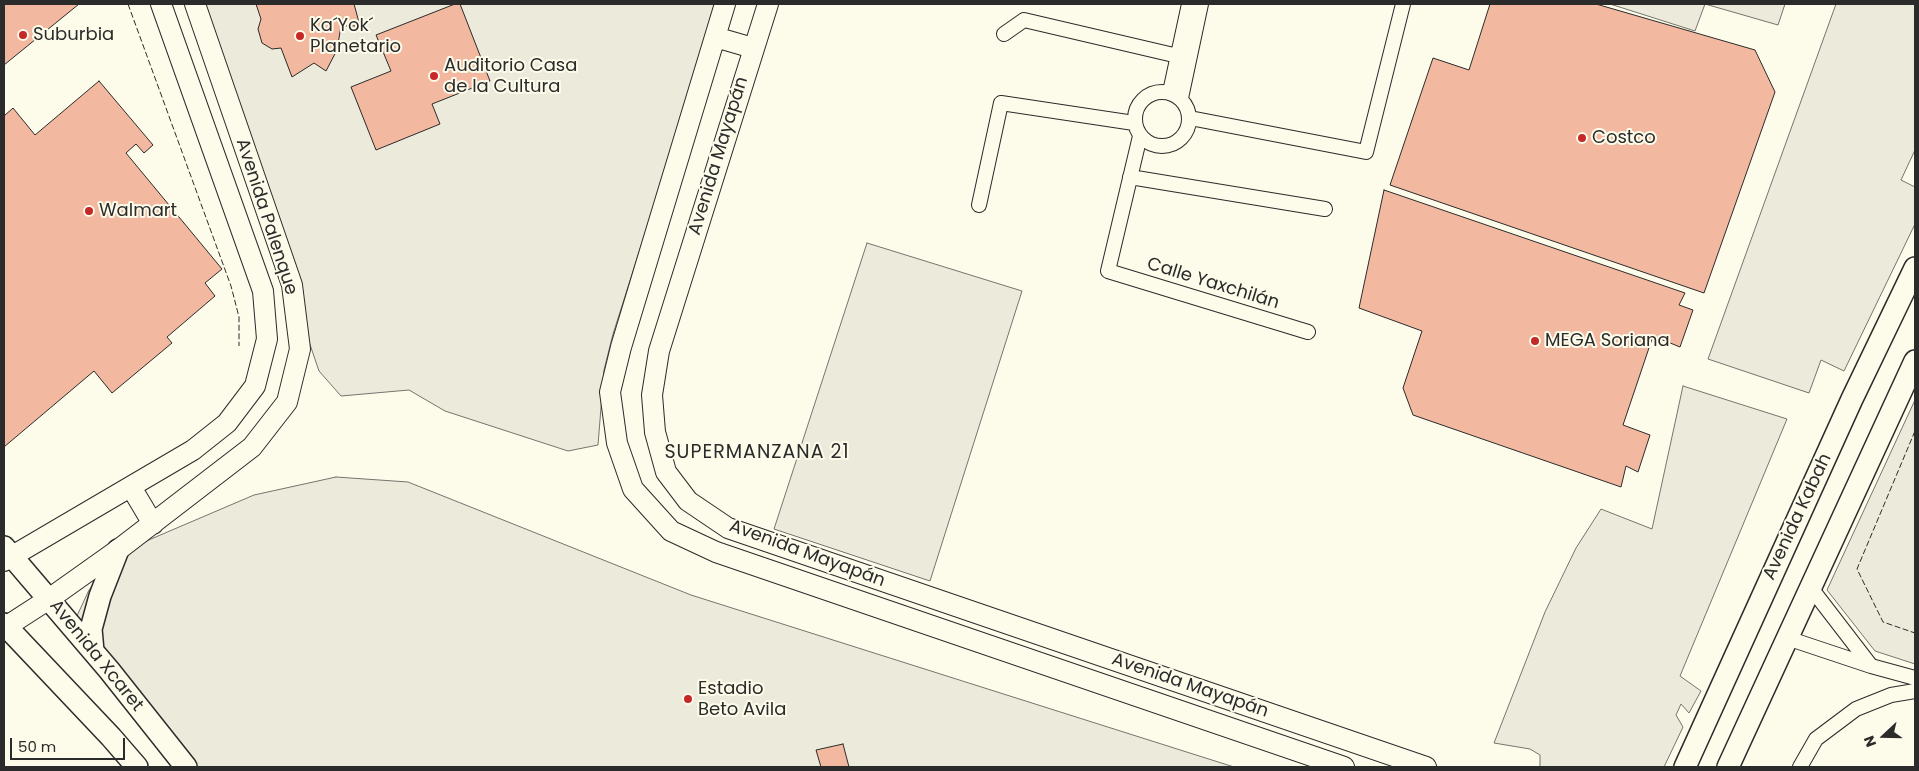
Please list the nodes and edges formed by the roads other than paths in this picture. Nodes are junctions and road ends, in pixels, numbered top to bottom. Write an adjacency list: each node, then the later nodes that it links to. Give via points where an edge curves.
1 (161, 4): 14 (street, Avenida Palenque)
2 (195, 4): 13 (street, Avenida Palenque)
3 (725, 4): 9 (street, Avenida Mayapán)
4 (768, 4): 10 (street, Avenida Mayapán)
5 (1189, 4): 11 (street)
6 (1201, 4): 12 (street)
7 (1403, 4): 15 (street, via 1366,152)
8 (1004, 34): 11 (street, via 1024,20)
9 (714, 37): 10 (street); 37 (street, Avenida Mayapán, via 610,392 617,443 633,489 671,531 716,552)
10 (753, 48): 33 (street, Avenida Mayapán, via 659,350 652,395 655,432 666,472 688,501 728,528)
11 (1178, 56): 12 (street)
12 (1175, 95): 15 (street, via 1187,107); 16 (street, via 1159,91 1149,94 1140,101)
13 (228, 99): 14 (street); 25 (street, Avenida Palenque, via 292,285 300,349 287,402 252,447)
14 (199, 110): 24 (street, Avenida Palenque, via 263,291 267,339 255,386 227,423 193,450)
15 (1190, 118): 17 (street, via 1187,132 1178,142 1165,146 1151,144)
16 (1134, 123): 17 (street); 19 (street, via 1001,102)
17 (1140, 136): 18 (street)
18 (1130, 177): 20 (street); 22 (street, Calle Yaxchilán, via 1108,272)
19 (978, 205)
20 (1325, 209)
21 (1915, 268): 42 (main road, Avenida Kabah)
22 (1308, 332)
23 (1915, 361): 28 (main road)
24 (131, 487): 25 (street); 27 (street, Avenida Palenque)
25 (153, 524): 26 (street, Avenida Palenque)
26 (118, 550): 29 (street, Avenida Palenque); 32 (main road, via 91,629)
27 (6, 555): 29 (main road, Avenida Xcaret)
28 (1810, 588): 31 (main road); 34 (street)
29 (50, 599): 30 (street, Avenida Palenque); 32 (main road, Avenida Xcaret)
30 (5, 626): 38 (main road)
31 (1788, 638): 34 (street); 43 (main road)
32 (93, 651): 39 (main road, Avenida Xcaret)
33 (1130, 666): 37 (street); 41 (street, Avenida Mayapán)
34 (1871, 666): 35 (street)
35 (1915, 678)
36 (1915, 691): 44 (street, via 1892,695 1856,710 1816,740)
37 (1121, 692): 40 (street, Avenida Mayapán)
38 (137, 767)
39 (186, 767)
40 (1344, 767)
41 (1426, 767)
42 (1685, 767)
43 (1728, 767)
44 (1800, 767)

